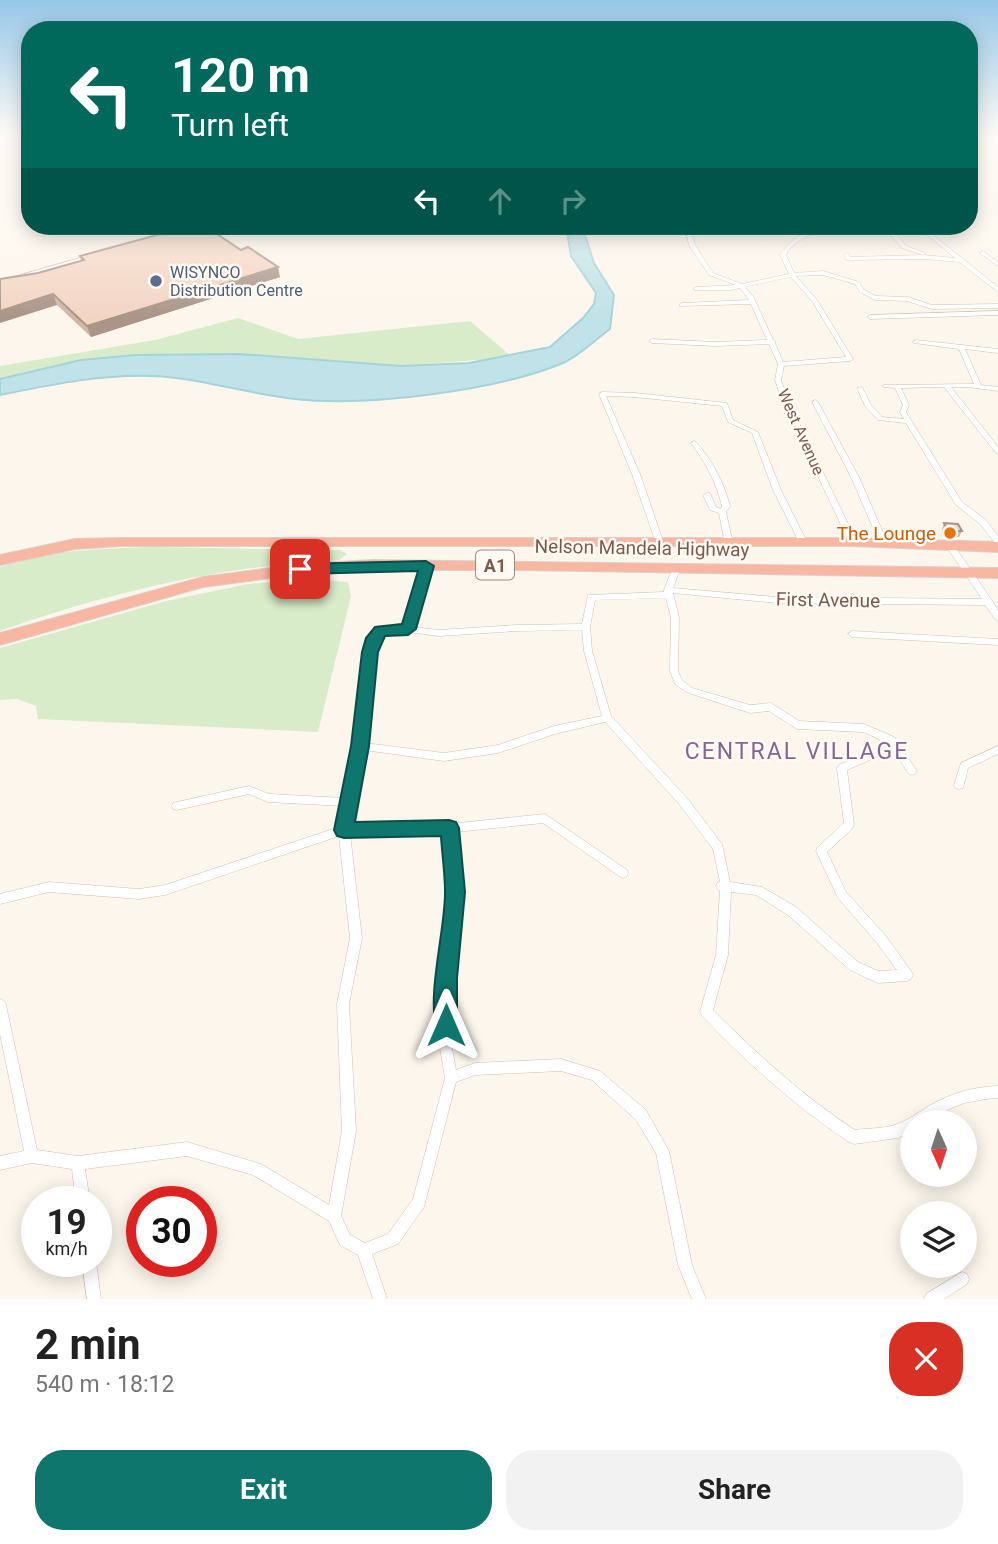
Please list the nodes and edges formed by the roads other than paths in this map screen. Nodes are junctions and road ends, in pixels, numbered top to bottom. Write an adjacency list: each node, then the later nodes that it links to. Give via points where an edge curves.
1 (690, 235): 13 (street, West Avenue, via 711,274)
2 (806, 235): 11 (street, via 783,254)
3 (894, 235): 8 (street, via 904,247)
4 (930, 235): 9 (street)
5 (983, 253): 10 (street)
6 (100, 255): 12 (street)
7 (847, 255): 8 (street, via 848,259)
8 (931, 258): 9 (street)
9 (960, 260): 15 (street)
10 (998, 264)
11 (792, 275): 13 (street); 18 (street, via 823,274 857,283 875,298 908,299 932,307); 26 (street, via 814,300 850,359)
12 (0, 284)
13 (741, 286): 14 (street); 16 (street, West Avenue)
14 (696, 289)
15 (998, 289)
16 (753, 302): 17 (street); 22 (street, West Avenue)
17 (682, 304)
18 (998, 306)
19 (998, 313): 20 (street)
20 (870, 317)
21 (653, 341): 22 (street)
22 (773, 342): 26 (street, West Avenue)
23 (916, 342): 24 (street)
24 (961, 346): 25 (street); 30 (street)
25 (998, 351)
26 (781, 363): 41 (street, West Avenue, via 778,380 785,400)
27 (946, 385): 29 (street); 30 (street); 35 (street)
28 (885, 386): 29 (street)
29 (897, 386): 34 (street)
30 (978, 386): 32 (street)
31 (860, 388): 34 (street, via 880,419)
32 (998, 389)
33 (815, 401): 45 (street)
34 (909, 421): 40 (street, via 959,502)
35 (994, 441): 37 (street)
36 (694, 443): 39 (street, via 722,490 726,506)
37 (998, 452)
38 (707, 495): 39 (street, via 713,508)
39 (722, 512): 43 (street)
40 (998, 541)
41 (853, 542): 44 (highway, Nelson Mandela Highway / A1); 45 (highway, Nelson Mandela Highway / A1)
42 (660, 544): 43 (highway, Nelson Mandela Highway / A1); 44 (street, via 602,394 726,404 730,421 754,432); 48 (highway, Nelson Mandela Highway / A1, via 120,542 75,544)
43 (730, 544): 44 (highway, Nelson Mandela Highway / A1)
44 (804, 544)
45 (884, 544): 46 (highway, Nelson Mandela Highway / A1)
46 (950, 546): 47 (highway, Nelson Mandela Highway / A1); 51 (street)
47 (998, 547)
48 (0, 560)
49 (433, 567): 50 (highway, Nelson Mandela Highway / A1); 57 (street); 59 (highway, Nelson Mandela Highway / A1, via 300,569 203,582)
50 (677, 567): 51 (highway, Nelson Mandela Highway / A1); 53 (street)
51 (970, 573): 52 (highway, Nelson Mandela Highway / A1); 54 (street)
52 (998, 573)
53 (669, 593): 54 (street, First Avenue, via 777,600); 56 (street, First Avenue, via 592,597); 62 (street, via 675,618 674,671 689,690 750,709 771,707 797,725 864,728)
54 (989, 602): 55 (street)
55 (998, 617)
56 (586, 627): 57 (street, via 439,633); 61 (street)
57 (408, 629): 63 (street, via 381,631 374,638)
58 (852, 634): 60 (street)
59 (0, 639)
60 (998, 642)
61 (607, 718): 63 (street, via 498,750 444,757); 72 (street, via 718,847)
62 (883, 737): 65 (street, via 891,740); 72 (street, via 887,748 842,768 849,825 821,851 842,895 907,975 878,977 854,966 792,911 758,890)
63 (360, 746): 67 (street)
64 (998, 750): 66 (street, via 964,765)
65 (912, 771)
66 (959, 785)
67 (349, 802): 68 (street, via 268,798 249,790); 70 (street)
68 (177, 806)
69 (449, 828): 70 (street); 71 (street, via 545,818); 75 (street, via 455,892 446,978)
70 (344, 830): 73 (street, via 165,890 139,894 48,887); 83 (street, via 356,938 343,1004 348,1131)
71 (622, 873)
72 (723, 886): 78 (street, via 722,955 706,1012 793,1094 855,1138)
73 (0, 899)
74 (0, 1006): 79 (street)
75 (451, 1078): 84 (street, via 419,1202 394,1239); 89 (street, via 475,1069 561,1065 596,1075 641,1115 662,1151 685,1265)
76 (998, 1092): 77 (street, via 974,1092)
77 (933, 1110)
78 (900, 1130)
79 (33, 1156): 80 (street); 81 (street)
80 (0, 1163)
81 (78, 1163): 82 (street); 83 (street, via 187,1149 256,1169)
82 (80, 1186)
83 (334, 1216): 84 (street, via 345,1240)
84 (364, 1250): 88 (street)
85 (91, 1277): 87 (street)
86 (962, 1279): 90 (street)
87 (94, 1299)
88 (380, 1299)
89 (699, 1299)
90 (931, 1299)

